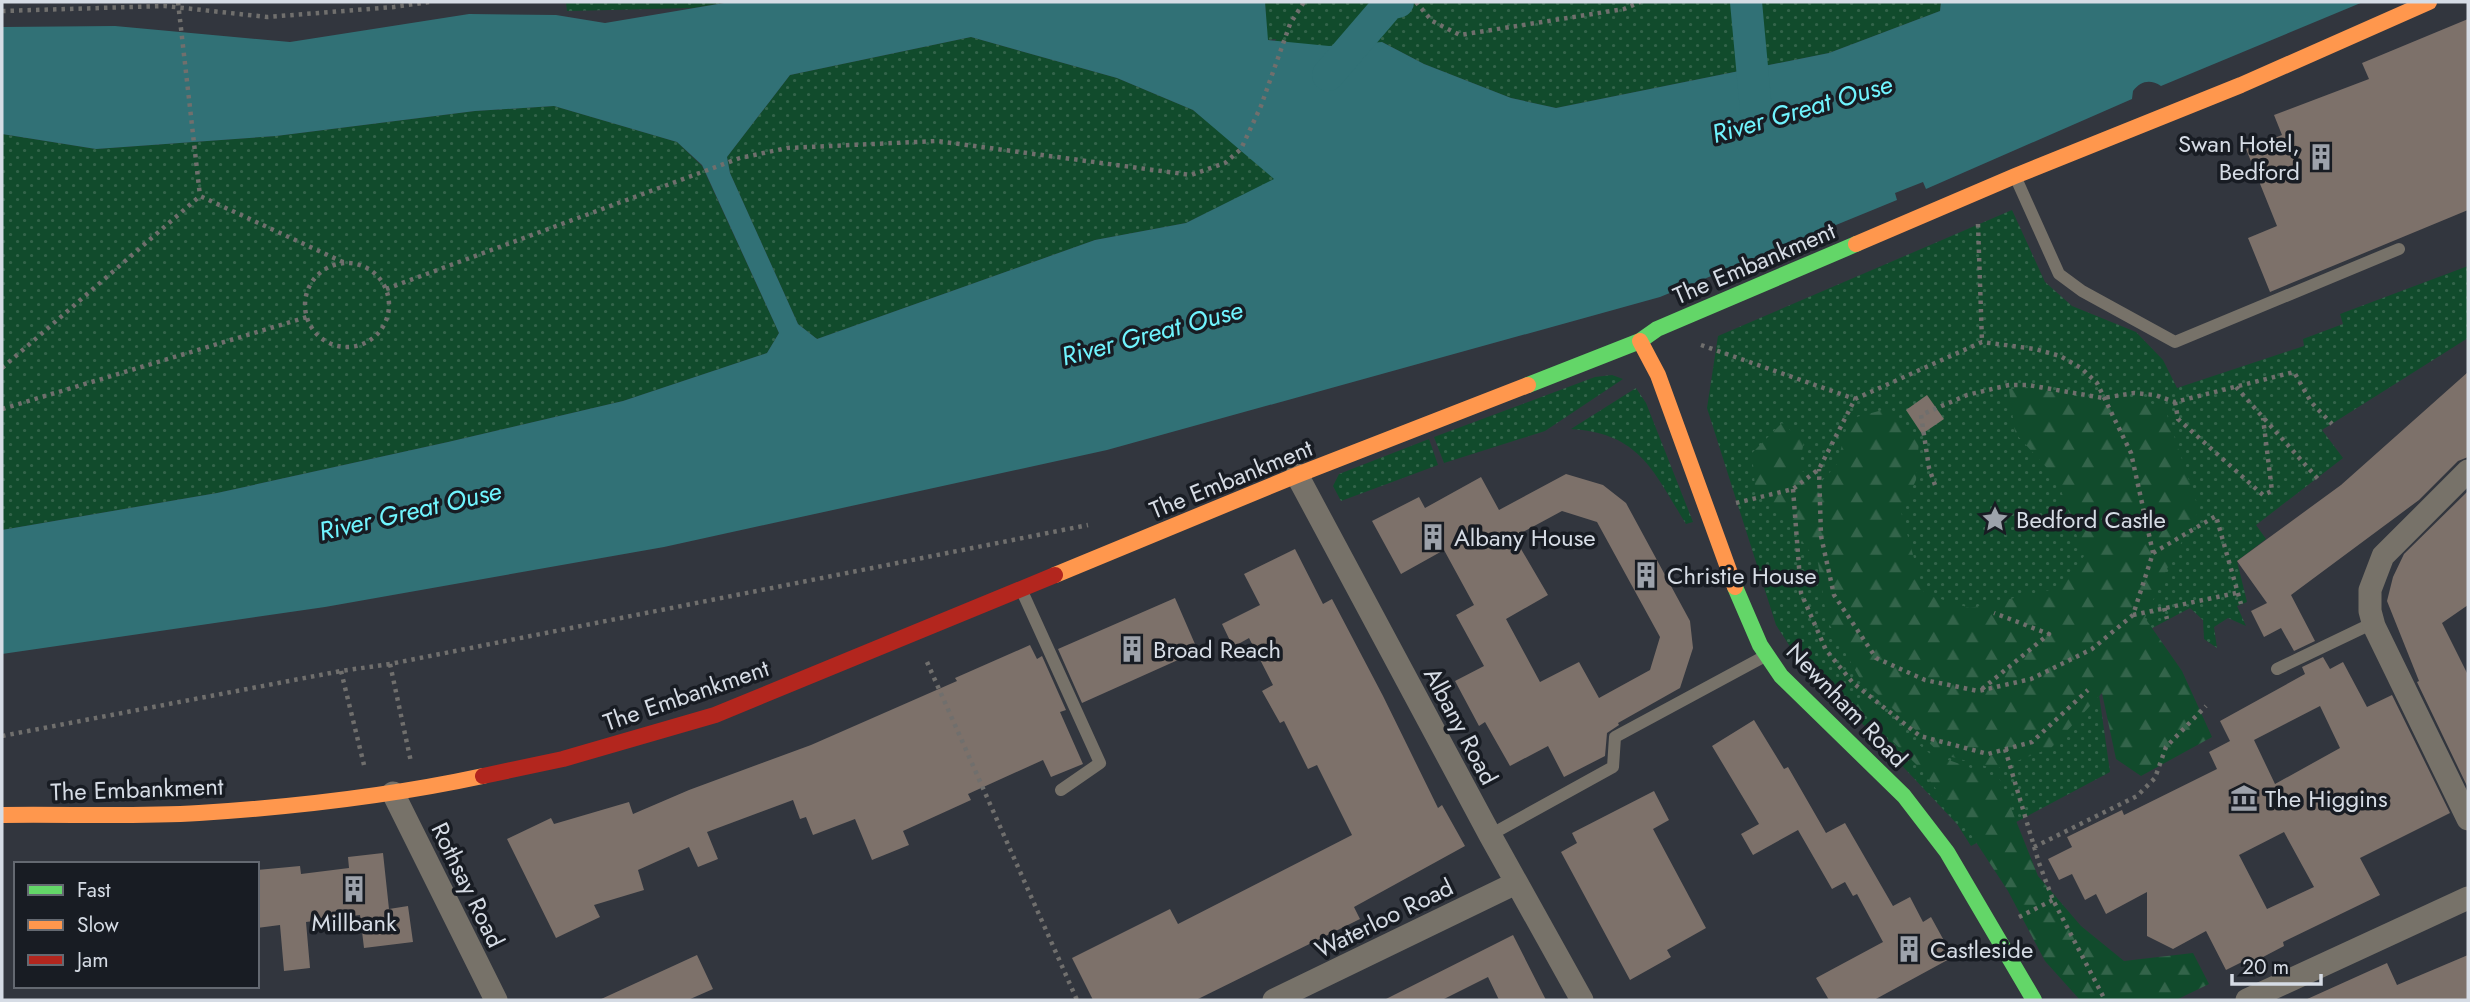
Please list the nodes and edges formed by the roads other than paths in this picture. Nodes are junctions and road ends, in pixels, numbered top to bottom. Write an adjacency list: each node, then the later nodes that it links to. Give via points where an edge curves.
1 (2429, 2): 2 (street, The Embankment, via 2241,85)
2 (2015, 176): 3 (lane, via 2059,274 2175,342); 4 (street, The Embankment, via 1657,329)
3 (2399, 249)
4 (1640, 341): 6 (street, The Embankment); 9 (street, Newnham Road, via 1658,375 1743,608)
5 (2468, 471): 8 (street, via 2383,556 2370,590)
6 (1297, 475): 7 (street, The Embankment); 15 (street, Albany Road)
7 (1021, 589): 11 (lane, via 1100,763); 12 (street, The Embankment, via 715,715 563,759)
8 (2373, 623): 10 (lane); 14 (street)
9 (1767, 655): 15 (lane, via 1615,737 1613,767); 21 (street, Newnham Road, via 1781,676 1904,796 1947,852)
10 (2277, 669)
11 (1061, 790)
12 (382, 795): 13 (street, The Embankment, via 198,813); 18 (street, Rothsay Road)
13 (2, 815)
14 (2468, 819)
15 (1490, 835): 16 (street, Albany Road)
16 (1516, 883): 19 (street, Waterloo Road); 20 (street, Albany Road)
17 (2465, 896): 22 (street)
18 (496, 1000)
19 (1274, 1000)
20 (1582, 1000)
21 (2034, 1000)
22 (2247, 1000)

